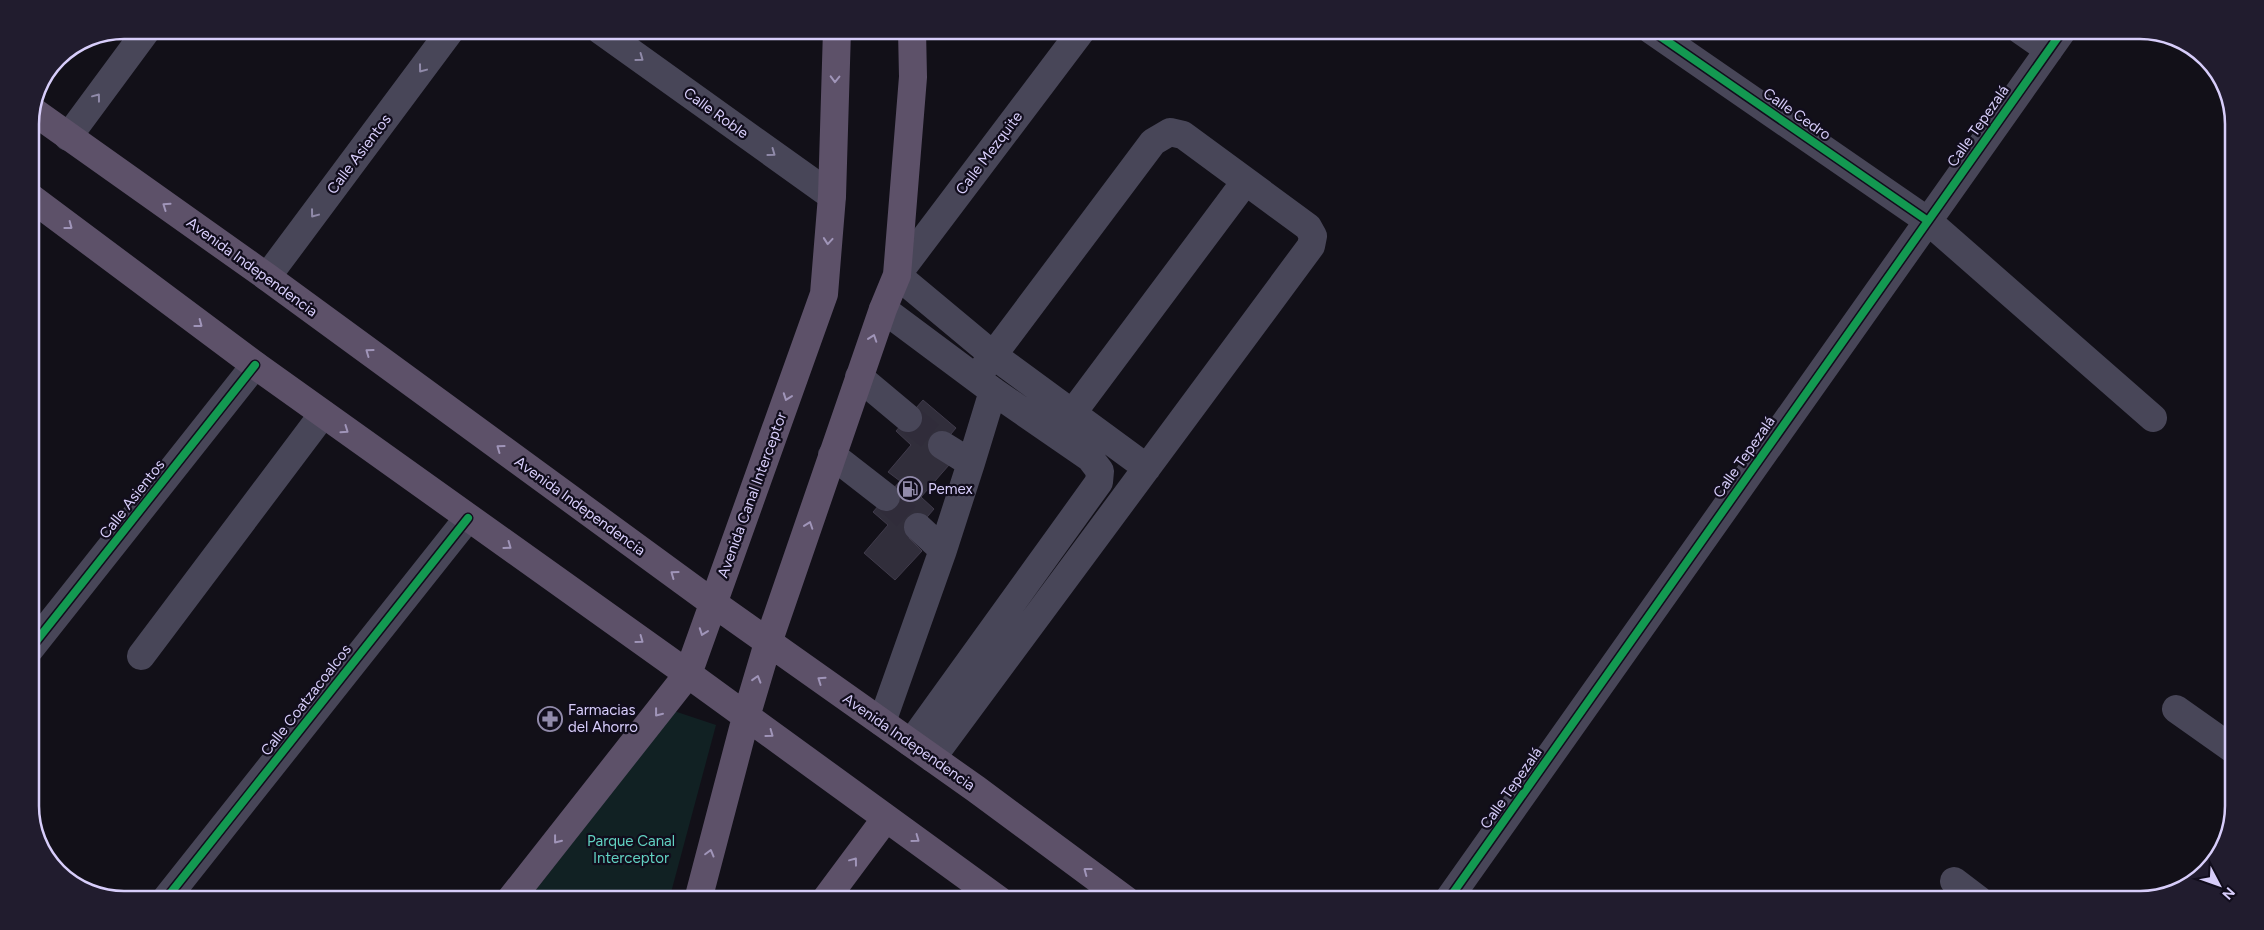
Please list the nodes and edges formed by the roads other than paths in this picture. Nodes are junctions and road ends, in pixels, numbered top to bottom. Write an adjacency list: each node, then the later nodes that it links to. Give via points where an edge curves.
1 (140, 39): 10 (street, one-way to 1)
2 (444, 39): 16 (street, Calle Asientos, one-way to 16)
3 (613, 39): 12 (street, Calle Roble, one-way to 12)
4 (837, 39): 12 (main road, Avenida Canal Interceptor, one-way to 12)
5 (912, 39): 15 (main road, via 913,77)
6 (1075, 39): 15 (street, Calle Mezquite)
7 (1664, 39): 14 (street, Calle Cedro)
8 (2056, 40): 14 (street, Calle Tepezalá)
9 (39, 116): 10 (main road, Avenida Independencia)
10 (68, 136): 16 (main road, Avenida Independencia, one-way to 10)
11 (1245, 182): 18 (street, via 1184,135 1170,132 1153,142); 22 (street); 30 (street, via 1308,227 1313,236 1311,246)
12 (832, 196): 35 (main road, Avenida Canal Interceptor, one-way to 35, via 824,294)
13 (39, 204): 19 (main road, one-way to 19)
14 (1928, 221): 25 (street, Calle Cedro); 53 (street, Calle Tepezalá)
15 (897, 275): 17 (main road); 18 (street)
16 (267, 277): 35 (main road, Avenida Independencia, one-way to 16)
17 (883, 309): 20 (main road, one-way to 17); 21 (street)
18 (993, 355): 21 (street); 22 (street)
19 (255, 365): 23 (main road); 36 (street, Calle Asientos)
20 (859, 377): 24 (street); 28 (main road)
21 (984, 385): 26 (street); 29 (street)
22 (1072, 413): 26 (street); 30 (street)
23 (323, 414): 32 (main road, one-way to 32); 38 (street)
24 (908, 418)
25 (2153, 418)
26 (1056, 434): 44 (street, via 1090,458 1100,471 1099,482)
27 (942, 445): 29 (street)
28 (832, 455): 31 (street); 37 (main road, one-way to 28)
29 (971, 463): 34 (street)
30 (1147, 468): 44 (street)
31 (886, 497)
32 (468, 518): 39 (main road, one-way to 39); 47 (street, Calle Coatzacoalcos)
33 (918, 527): 34 (street)
34 (942, 550): 42 (street)
35 (713, 603): 37 (main road, Avenida Independencia); 39 (main road, Avenida Canal Interceptor, one-way to 39)
36 (39, 638)
37 (768, 643): 41 (main road, one-way to 37); 42 (main road, Avenida Independencia, one-way to 37)
38 (141, 656)
39 (688, 674): 41 (main road); 48 (main road, Avenida Canal Interceptor, one-way to 48)
40 (2176, 708): 43 (street)
41 (746, 717): 45 (main road, one-way to 45); 49 (main road, one-way to 41)
42 (882, 722): 44 (main road, Avenida Independencia)
43 (2225, 743)
44 (921, 750): 52 (main road, Avenida Independencia, one-way to 44)
45 (886, 818): 50 (main road, one-way to 45); 51 (main road, one-way to 51)
46 (1954, 880): 54 (street)
47 (172, 891)
48 (517, 891)
49 (700, 891)
50 (832, 891)
51 (987, 891)
52 (1114, 891)
53 (1454, 891)
54 (1968, 891)

